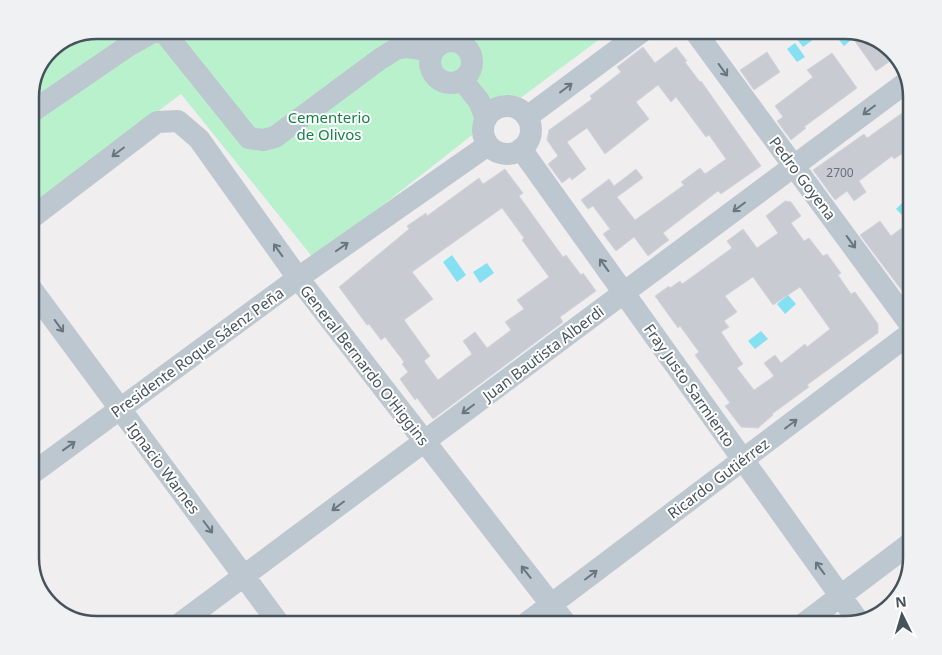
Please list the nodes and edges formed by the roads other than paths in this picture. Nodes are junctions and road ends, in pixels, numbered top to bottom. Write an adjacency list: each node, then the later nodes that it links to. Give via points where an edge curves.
1 (140, 39): 8 (street)
2 (170, 39): 3 (street, via 249,138 263,140 275,137 396,49 421,49)
3 (448, 39): 6 (street, via 463,45 471,56 470,70); 6 (street, via 431,58 430,65 437,77 449,82)
4 (632, 39): 10 (street, one-way to 4)
5 (701, 39): 13 (street, Pedro Goyena, one-way to 13)
6 (462, 80): 9 (street)
7 (902, 85): 13 (street, Juan Bautista Alberdi, one-way to 13)
8 (39, 107)
9 (488, 109): 10 (street, via 508,106); 11 (street, via 483,131)
10 (527, 117): 12 (street, via 530,138)
11 (488, 145): 12 (street, via 508,154); 15 (street, Presidente Roque Sáenz Peña, one-way to 11)
12 (521, 149): 16 (street, Fray Justo Sarmiento, one-way to 12)
13 (793, 166): 16 (street, Juan Bautista Alberdi, one-way to 16); 18 (street, Pedro Goyena, one-way to 18)
14 (39, 212): 15 (street, General Bernardo O'Higgins, one-way to 14, via 199,139 178,121 157,122)
15 (298, 278): 20 (street, Presidente Roque Sáenz Peña); 21 (street, General Bernardo O'Higgins)
16 (624, 292): 21 (street, Juan Bautista Alberdi, one-way to 21); 22 (street, Fray Justo Sarmiento)
17 (39, 299): 20 (street, Ignacio Warnes, one-way to 20)
18 (903, 315)
19 (903, 339): 22 (street, Ricardo Gutiérrez, one-way to 19)
20 (120, 409): 23 (street, Presidente Roque Sáenz Peña, one-way to 20); 25 (street, Ignacio Warnes, one-way to 25)
21 (423, 442): 25 (street, Juan Bautista Alberdi, one-way to 25); 27 (street, General Bernardo O'Higgins, one-way to 21)
22 (743, 460): 26 (street, Fray Justo Sarmiento, one-way to 22); 27 (street, Ricardo Gutiérrez, one-way to 22)
23 (39, 468)
24 (903, 549): 26 (street)
25 (244, 576): 28 (street, Juan Bautista Alberdi); 29 (street, Ignacio Warnes)
26 (841, 596): 32 (street); 33 (street, Fray Justo Sarmiento)
27 (552, 604): 30 (street, Ricardo Gutiérrez); 31 (street, General Bernardo O'Higgins)
28 (190, 616)
29 (273, 616)
30 (536, 616)
31 (561, 616)
32 (814, 616)
33 (855, 616)

